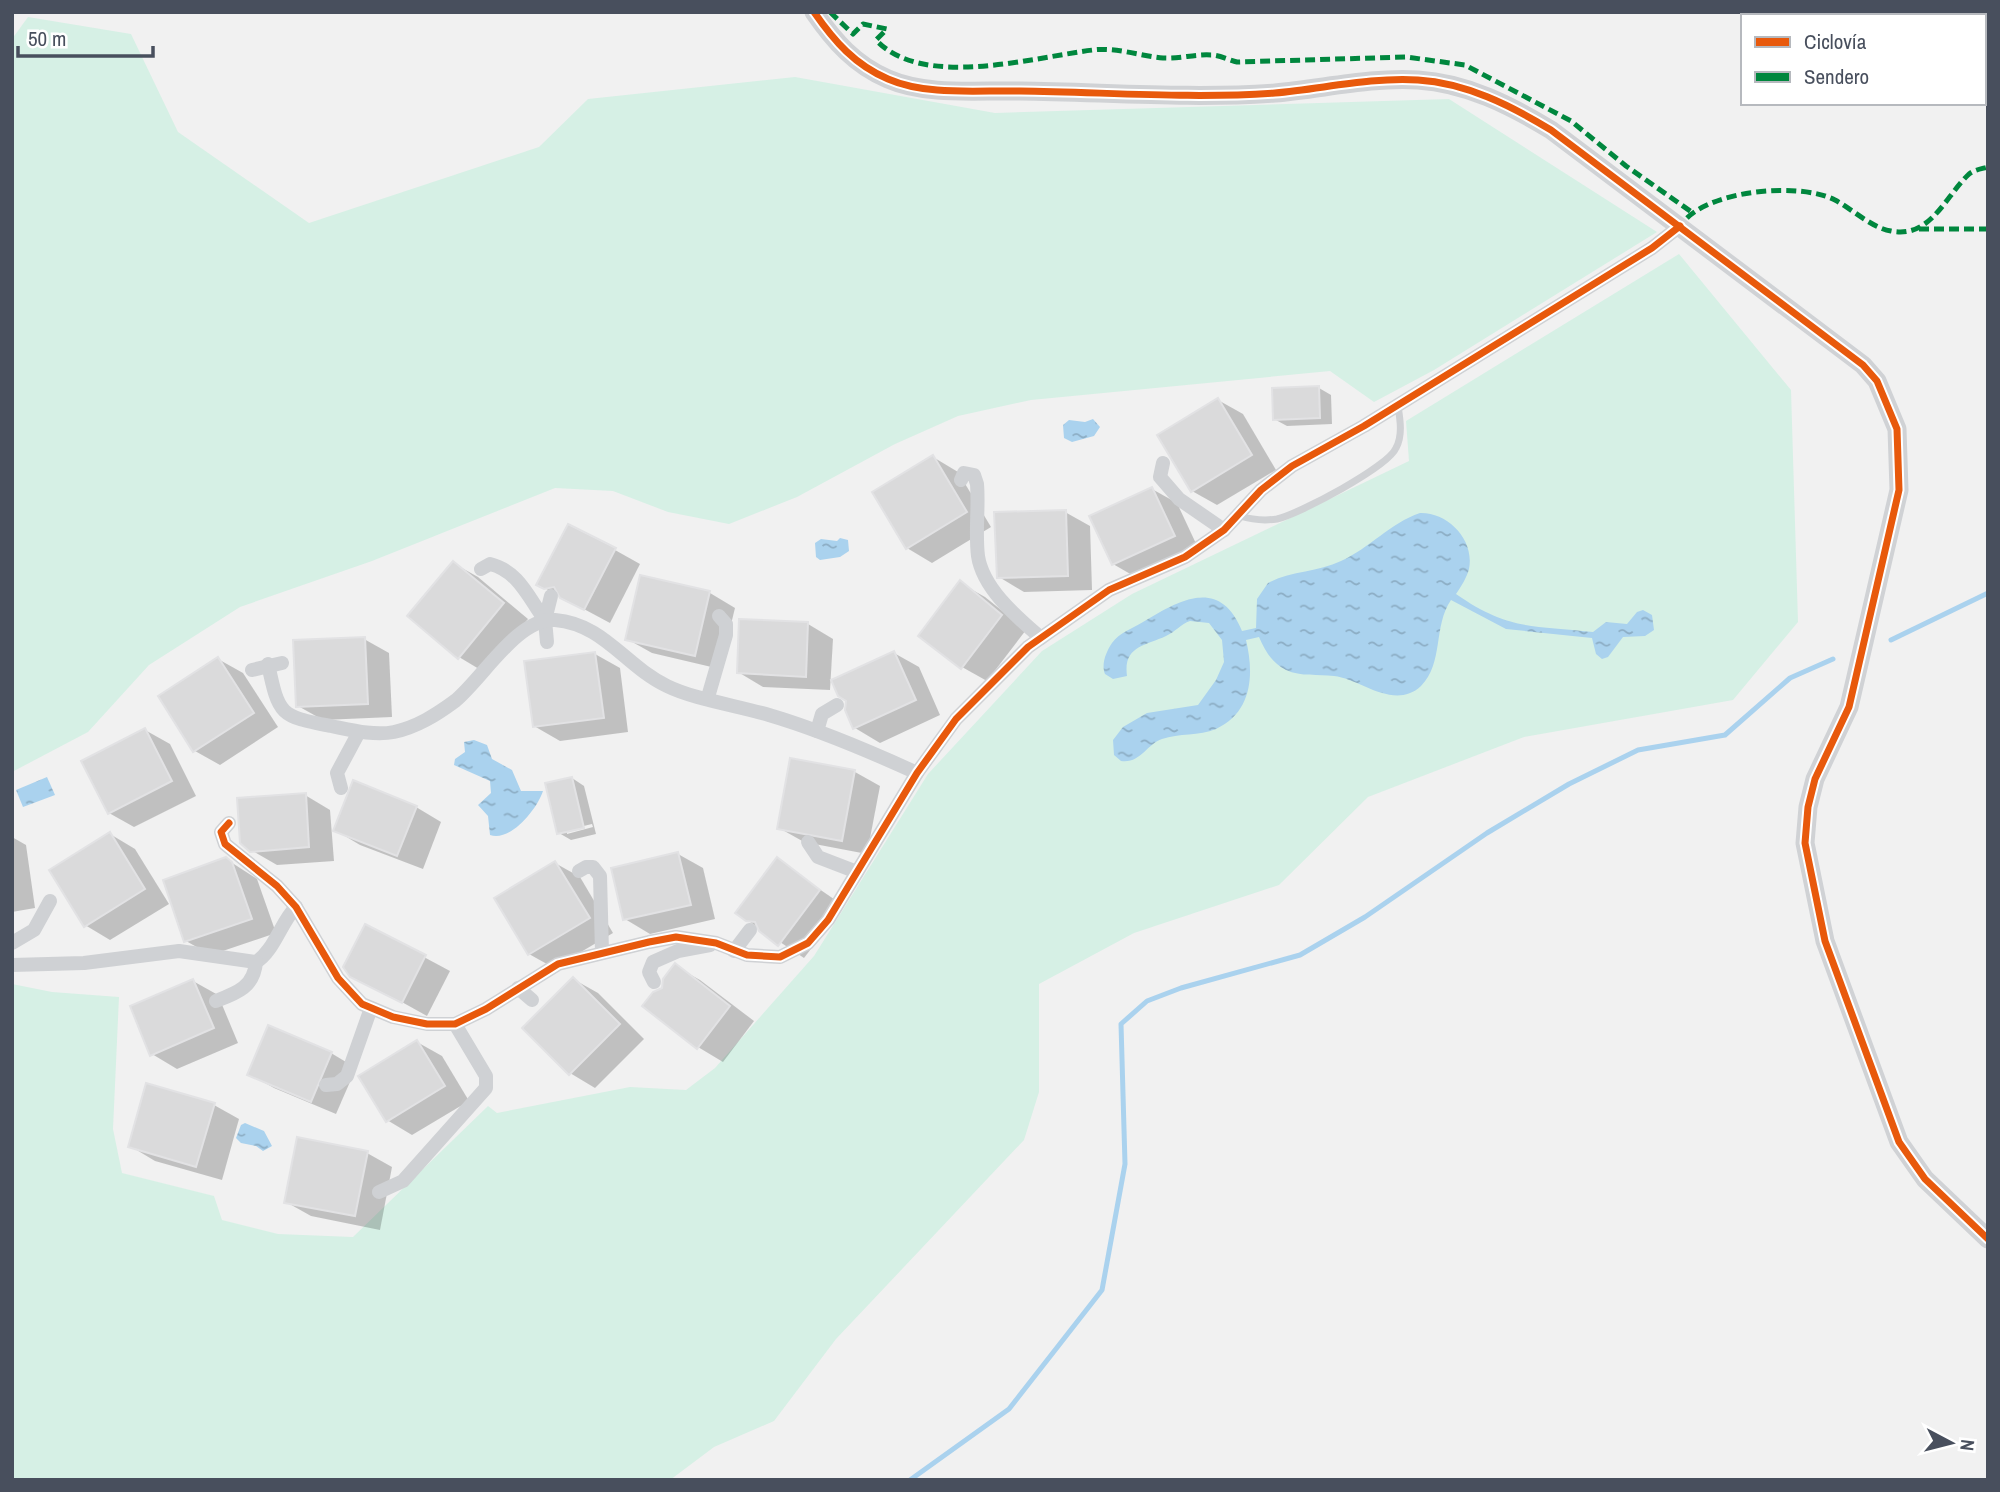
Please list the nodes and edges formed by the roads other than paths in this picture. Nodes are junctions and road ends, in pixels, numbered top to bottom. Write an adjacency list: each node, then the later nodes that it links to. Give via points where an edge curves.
1 (814, 12): 2 (street, via 851,57 888,79 909,85 960,90 1246,94 1418,80 1468,90 1551,130)
2 (1680, 226): 3 (street, via 1652,248); 42 (street, via 1863,365 1877,382 1897,429 1899,490 1849,706 1815,779 1805,843 1825,941 1899,1142 1925,1179)
3 (1398, 405): 6 (street, via 1292,466 1261,490); 6 (lane, via 1400,436 1384,462 1334,493 1279,518 1256,521)
4 (1163, 463): 7 (street, via 1160,477 1169,494)
5 (961, 480): 12 (street, via 964,473 974,475 983,584)
6 (1240, 516): 7 (street)
7 (1224, 530): 12 (street, via 1185,557 1109,590)
8 (481, 569): 11 (street, via 494,564 509,574 526,588)
9 (551, 596): 11 (street)
10 (719, 616): 15 (street, via 729,636)
11 (545, 620): 13 (street); 15 (street, via 586,626 610,641 628,662 668,687); 18 (street, via 532,623 456,700 423,723 392,732)
12 (1041, 638): 19 (street, via 956,719)
13 (547, 642)
14 (252, 670): 18 (street, via 275,664 276,702 284,712 307,723)
15 (708, 697): 17 (street)
16 (837, 705): 17 (street, via 822,715)
17 (817, 731): 19 (street)
18 (359, 732): 20 (street, via 337,773)
19 (917, 773): 24 (street)
20 (341, 788)
21 (229, 823): 26 (street, via 221,832 225,844)
22 (808, 842): 24 (street, via 818,857)
23 (579, 871): 31 (street, via 597,869 605,887)
24 (857, 872): 30 (street, via 808,943 780,957)
25 (50, 901): 28 (street, via 34,930)
26 (296, 907): 32 (street); 38 (street, via 338,978)
27 (750, 930): 30 (street)
28 (12, 943)
29 (716, 943): 30 (street); 31 (street, via 676,937); 34 (street, via 653,962 649,972)
30 (734, 951)
31 (601, 952): 35 (street, via 558,964)
32 (256, 962): 33 (street, via 179,951 84,963); 37 (street, via 247,986)
33 (12, 965)
34 (654, 982)
35 (518, 988): 36 (street); 39 (street)
36 (532, 1000)
37 (216, 1002)
38 (371, 1008): 39 (street, via 427,1024); 40 (street, via 346,1076 337,1084)
39 (455, 1024): 41 (street, via 486,1076 486,1088 403,1181)
40 (326, 1084)
41 (379, 1192)
42 (1988, 1239)

